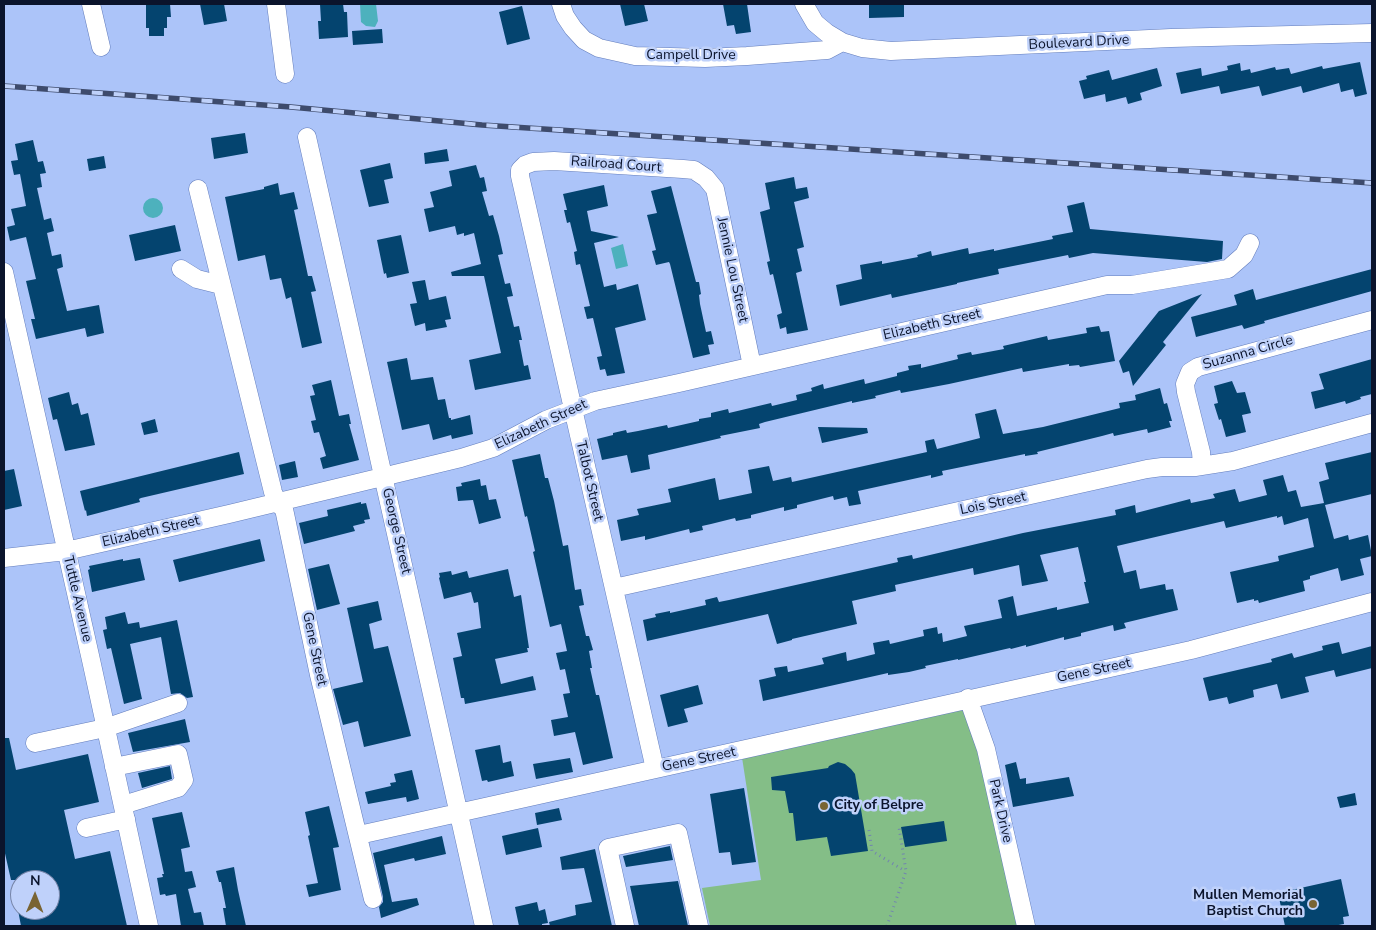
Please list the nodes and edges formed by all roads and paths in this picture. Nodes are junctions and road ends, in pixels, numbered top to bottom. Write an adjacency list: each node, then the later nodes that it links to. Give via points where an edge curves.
1 (91, 4): 7 (street)
2 (276, 4): 8 (street)
3 (561, 4): 6 (street, Campell Drive, via 565,16 584,40 599,48 635,56 747,56 827,50)
4 (804, 4): 6 (street, Boulevard Drive, via 815,23)
5 (1372, 33): 6 (street, Boulevard Drive, via 1170,38 892,51)
6 (842, 42)
7 (101, 47)
8 (284, 74)
9 (307, 137): 22 (street, George Street)
10 (525, 165): 11 (street, Railroad Court, via 554,161 683,169 694,170); 19 (street, Talbot Street, via 520,176)
11 (706, 178): 18 (street, Jennie Lou Street, via 715,190)
12 (198, 189): 16 (street, Gene Street)
13 (1250, 243): 18 (street, Elizabeth Street, via 1244,255 1228,269 1132,285 1107,285)
14 (181, 269): 16 (street, via 197,279)
15 (4, 272): 24 (street, Tuttle Avenue)
16 (222, 285): 23 (street, Gene Street)
17 (1372, 320): 21 (street, Suzanna Circle, via 1198,367 1190,372 1185,384 1186,392)
18 (752, 366): 19 (street, Elizabeth Street)
19 (572, 409): 22 (street, Elizabeth Street, via 493,448); 26 (street, Talbot Street)
20 (1372, 423): 21 (street, Lois Street, via 1233,461)
21 (1202, 466): 26 (street, Lois Street, via 1147,469)
22 (384, 478): 23 (street, Elizabeth Street); 35 (street, George Street)
23 (278, 503): 24 (street, Elizabeth Street); 39 (street, Gene Street, via 284,509 319,675)
24 (66, 551): 25 (street, Elizabeth Street); 30 (street, Tuttle Avenue)
25 (4, 558)
26 (614, 588): 33 (street, Talbot Street)
27 (1372, 602): 28 (street, Gene Street, via 1191,650)
28 (968, 698): 33 (street, Gene Street); 47 (street, Park Drive, via 986,749)
29 (178, 703): 30 (street)
30 (106, 728): 31 (street); 32 (street, Tuttle Avenue)
31 (35, 743)
32 (114, 767): 34 (street, Tuttle Avenue); 34 (street, via 178,754 184,780 178,788)
33 (655, 769): 35 (street, Gene Street)
34 (124, 812): 37 (street); 42 (street, Tuttle Avenue)
35 (458, 812): 39 (street, Gene Street); 43 (street, George Street)
36 (899, 827): 40 (path)
37 (86, 828)
38 (869, 830): 40 (path, via 872,851)
39 (359, 835): 41 (street)
40 (906, 871): 46 (path)
41 (373, 898)
42 (149, 926)
43 (484, 926)
44 (625, 926): 45 (street, via 608,848 678,833)
45 (699, 926)
46 (887, 926)
47 (1026, 926)

